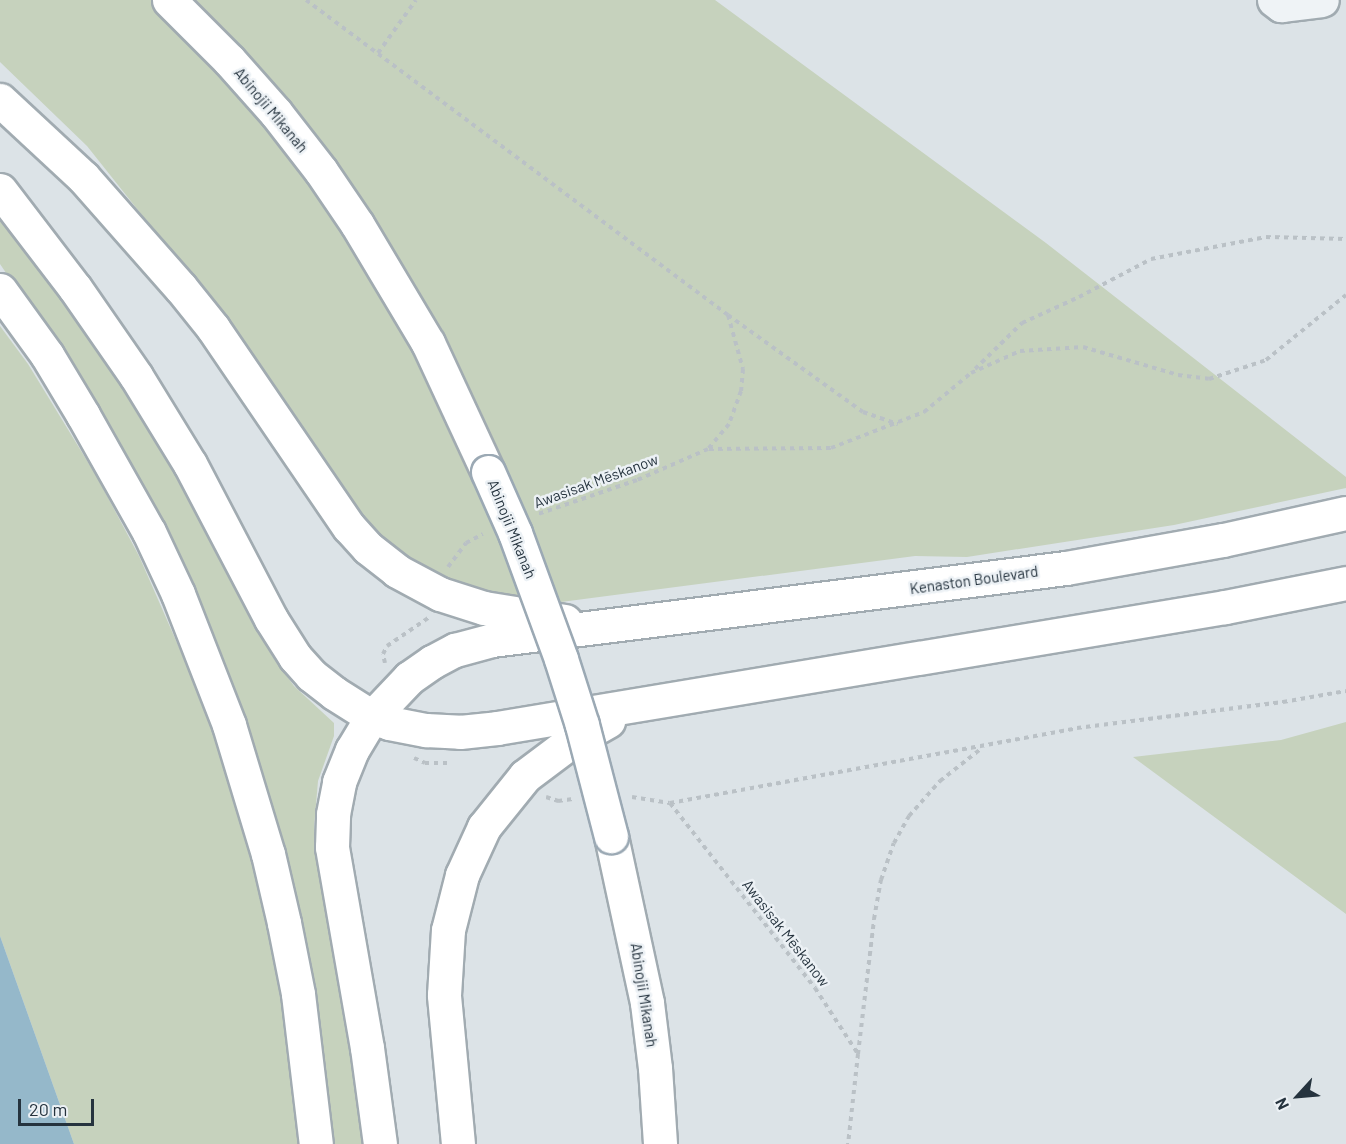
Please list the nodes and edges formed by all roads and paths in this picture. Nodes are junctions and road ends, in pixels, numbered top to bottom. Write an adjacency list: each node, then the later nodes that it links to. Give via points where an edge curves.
1 (169, 0): 37 (main road, Abinojii Mikanah, bridge, via 276,113 357,224 428,343 515,533 561,659 612,836 647,1003)
2 (306, 0): 6 (path)
3 (416, 0): 6 (path)
4 (1274, 0): 5 (street, via 1281,5)
5 (1322, 0)
6 (378, 53): 12 (path)
7 (0, 100): 20 (main road, via 83,177 181,288 349,527 397,572)
8 (0, 190): 25 (main road, via 141,383 190,464 295,657 334,693)
9 (1346, 239): 13 (path, via 1266,237 1151,259 1022,323)
10 (0, 290): 34 (main road, via 47,355 117,472 178,594 219,696 249,785 284,923 298,994)
11 (1346, 295): 13 (path, via 1266,360 1209,379 1178,375 1083,347 1020,351)
12 (728, 315): 14 (path, via 863,412); 15 (path, Awasisak Mēskanow, via 743,369 741,391 729,424)
13 (971, 373): 14 (path, via 924,412)
14 (898, 424): 15 (path, via 831,448)
15 (708, 449): 17 (path, Awasisak Mēskanow, via 637,480)
16 (1346, 513): 21 (main road, Kenaston Boulevard, via 1066,568)
17 (533, 516)
18 (493, 530): 20 (path, via 473,537 456,555 446,569)
19 (1346, 584): 24 (main road, via 1225,608)
20 (440, 594): 21 (main road, via 484,608); 23 (path, via 428,618 385,651)
21 (599, 626): 23 (main road, Kenaston Boulevard, via 492,640 455,650 425,666)
22 (1346, 691): 27 (path, via 1077,728)
23 (394, 692): 25 (main road, Kenaston Boulevard)
24 (641, 704): 26 (main road, via 460,732); 29 (main road, via 569,743)
25 (372, 717): 26 (main road); 35 (main road, Kenaston Boulevard, via 339,782 332,847 368,1048)
26 (405, 727): 28 (path, via 417,761)
27 (985, 746): 32 (path); 33 (path, via 940,781 909,816 894,843 881,880)
28 (457, 763)
29 (525, 776): 31 (path, via 549,800); 36 (main road, via 497,807 475,843 448,930 444,995)
30 (627, 797): 32 (path)
31 (583, 798)
32 (670, 803): 33 (path, Awasisak Mēskanow, via 814,988)
33 (858, 1054): 38 (path)
34 (316, 1144)
35 (380, 1144)
36 (458, 1144)
37 (660, 1144)
38 (848, 1144)

